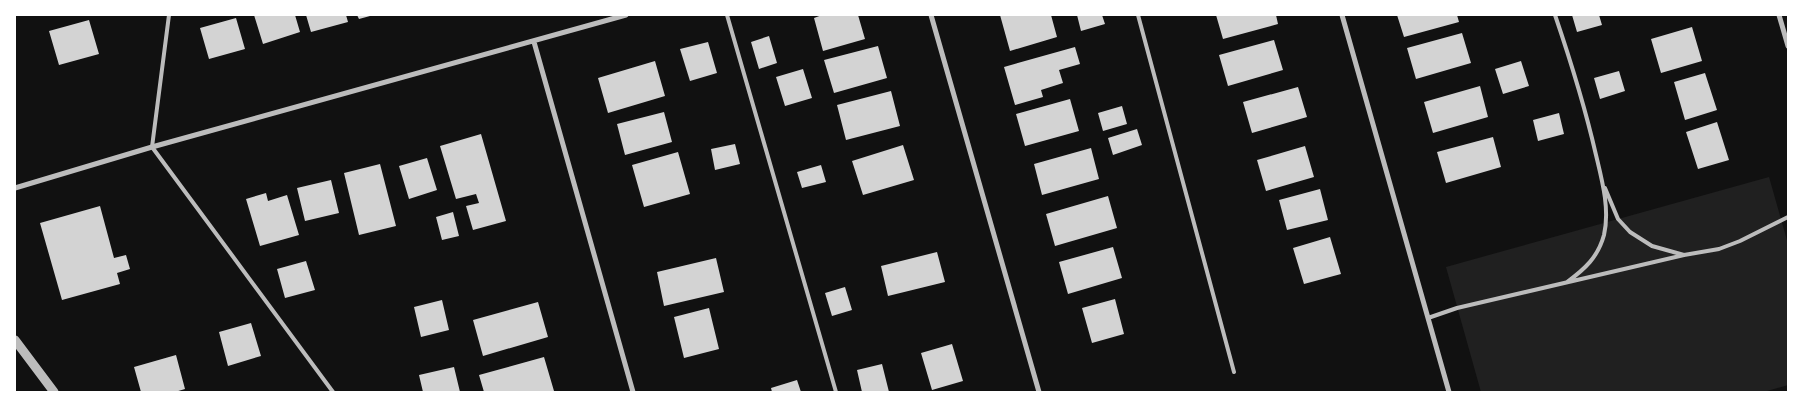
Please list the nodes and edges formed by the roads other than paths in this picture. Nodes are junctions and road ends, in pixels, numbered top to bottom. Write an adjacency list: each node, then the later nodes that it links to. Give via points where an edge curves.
1 (169, 15): 11 (lane)
2 (626, 15): 9 (street)
3 (727, 15): 23 (lane)
4 (931, 15): 24 (street)
5 (1138, 15): 19 (lane)
6 (1342, 15): 17 (street)
7 (1555, 15): 12 (lane, via 1584,101)
8 (1779, 15): 10 (street)
9 (534, 42): 11 (street); 22 (street)
10 (1788, 46)
11 (152, 147): 13 (street); 21 (lane)
12 (1603, 184): 15 (lane, via 1618,219 1630,232 1652,246); 16 (lane, via 1606,224 1600,248 1588,265)
13 (15, 188)
14 (1788, 217): 15 (lane, via 1740,241)
15 (1684, 255): 16 (lane)
16 (1567, 282): 17 (lane)
17 (1428, 318): 25 (street)
18 (15, 340): 20 (street)
19 (1234, 372)
20 (54, 392)
21 (333, 392)
22 (633, 392)
23 (836, 392)
24 (1039, 392)
25 (1449, 392)

